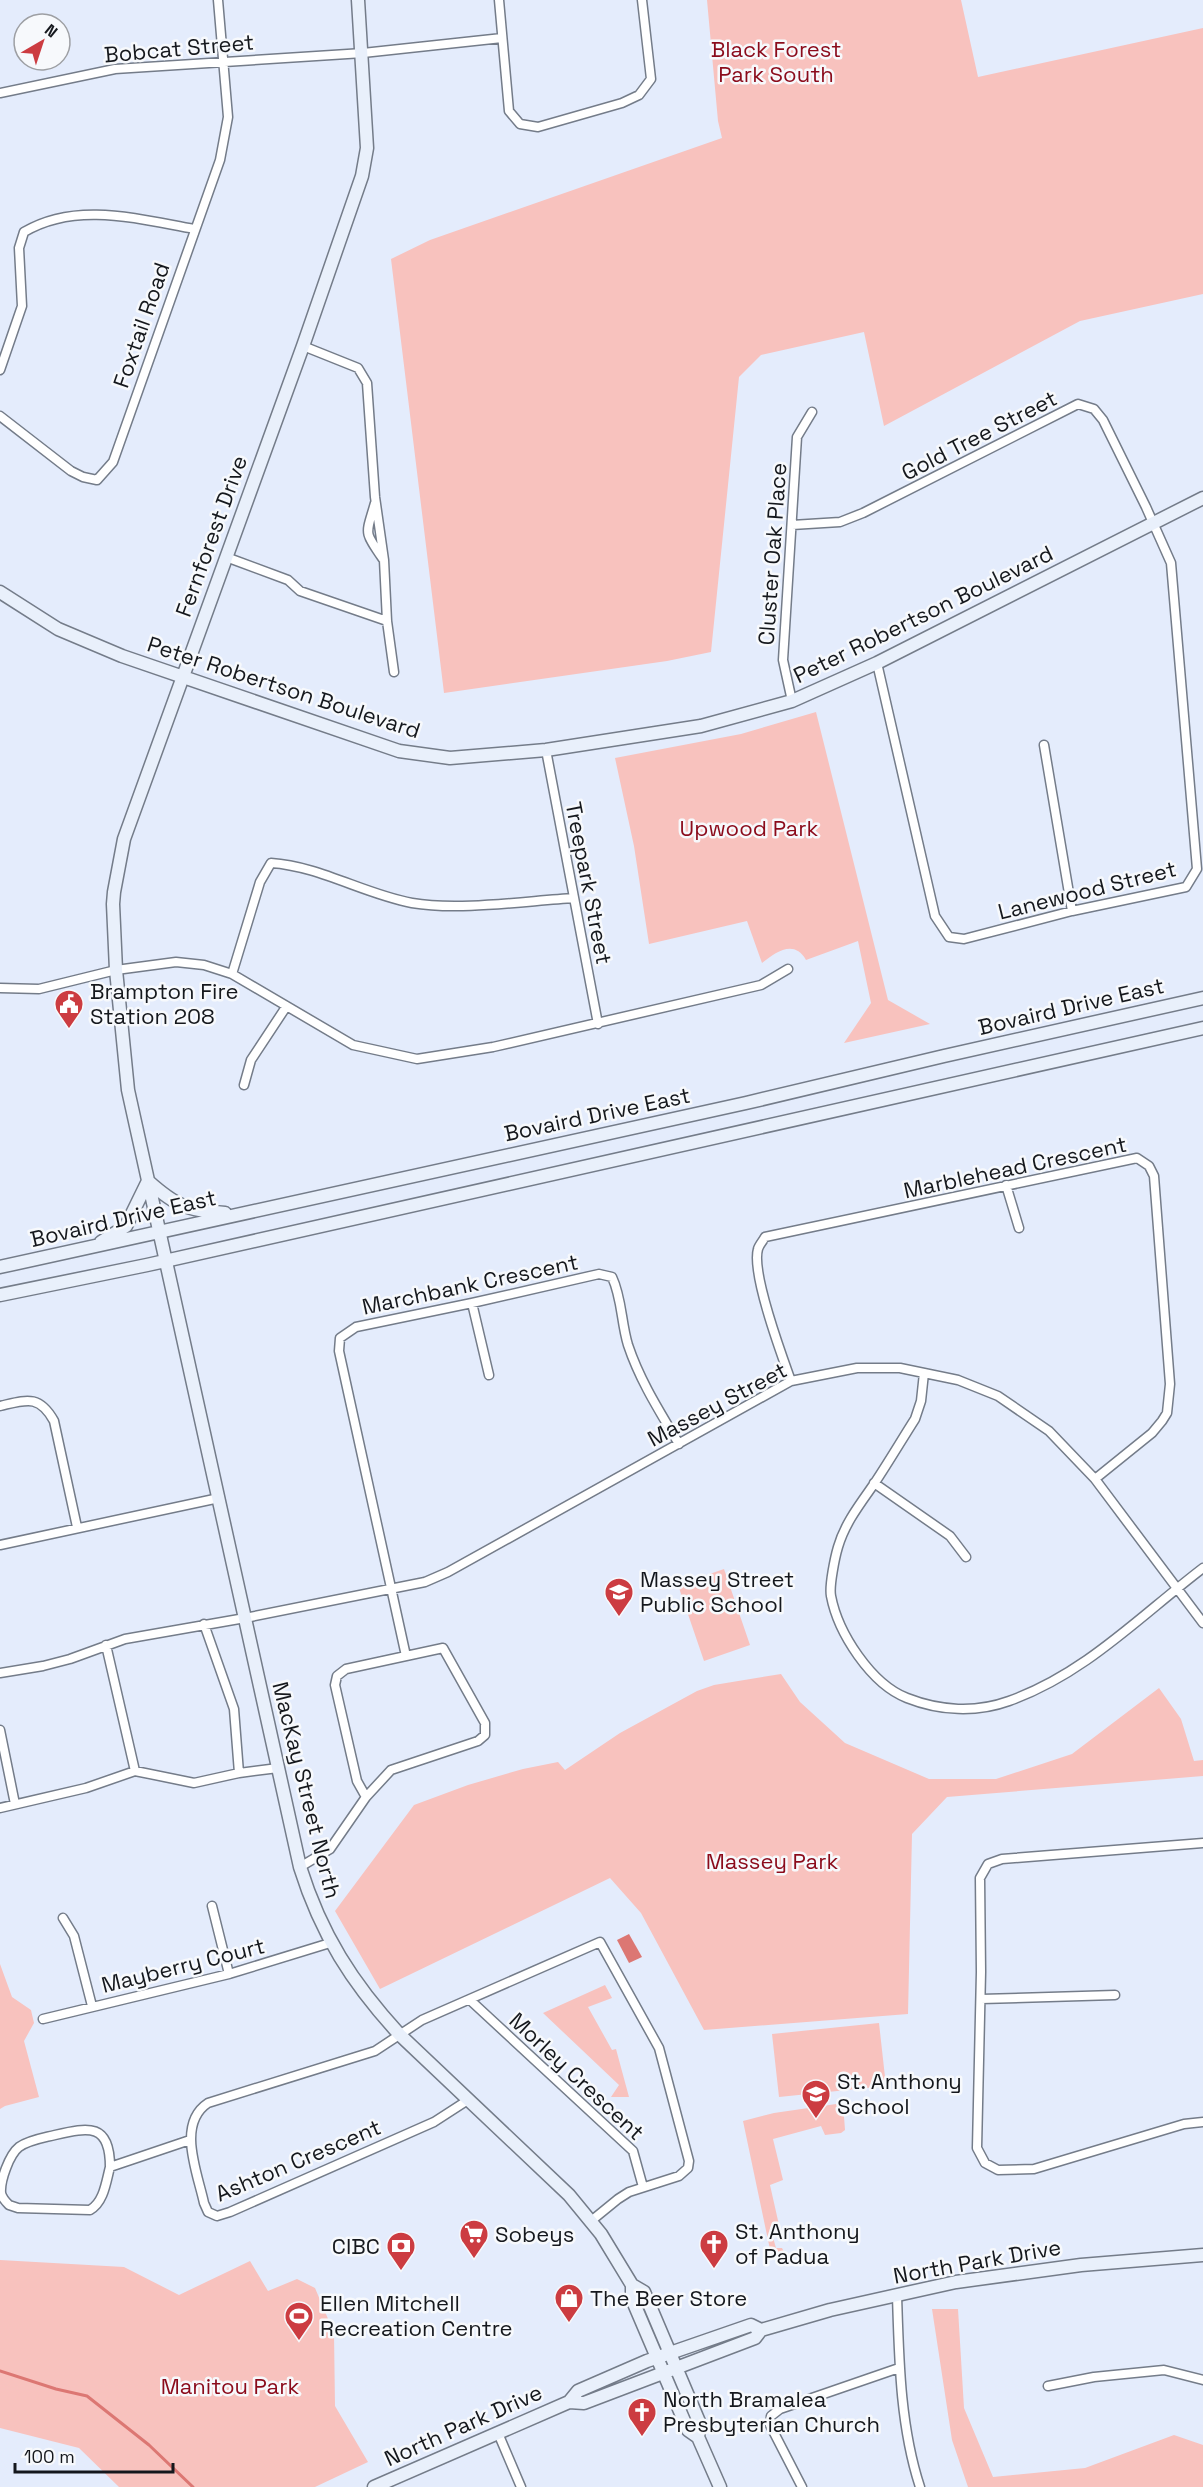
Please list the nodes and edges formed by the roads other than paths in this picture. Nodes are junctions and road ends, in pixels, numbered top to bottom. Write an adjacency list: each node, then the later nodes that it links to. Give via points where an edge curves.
1 (218, 0): 7 (street, Foxtail Road)
2 (358, 0): 6 (street, Fernforest Drive)
3 (499, 0): 5 (street)
4 (642, 0): 5 (street, via 651,79 639,95 538,127 520,124 509,111)
5 (502, 38): 6 (street, Bobcat Street)
6 (363, 53): 7 (street, Bobcat Street); 10 (street, Fernforest Drive, via 367,148 362,176)
7 (225, 62): 8 (street, Bobcat Street, via 115,69); 9 (street, Foxtail Road, via 228,117 222,149)
8 (0, 93)
9 (194, 229): 11 (street, via 101,213 41,222 24,232 19,248 22,306); 13 (street, Foxtail Road, via 113,462 105,473 97,480 82,477)
10 (303, 346): 14 (street, via 358,368 367,383); 18 (street, Fernforest Drive)
11 (0, 370)
12 (812, 412): 17 (street, Cluster Oak Place, via 797,437)
13 (0, 416)
14 (375, 497): 19 (street); 19 (street, via 366,530)
15 (1203, 498): 16 (street, Peter Robertson Boulevard)
16 (1153, 524): 17 (street, Gold Tree Street, via 1103,420 1094,409 1078,404 863,513 840,522); 22 (street, Peter Robertson Boulevard); 29 (street, Lanewood Street, via 1171,563 1197,869 1186,887)
17 (792, 525): 25 (street, Cluster Oak Place, via 783,660)
18 (226, 557): 21 (street, via 288,580 300,591); 24 (street, Fernforest Drive)
19 (384, 560): 21 (street)
20 (0, 592): 24 (street, Peter Robertson Boulevard, via 58,629)
21 (387, 621): 23 (street)
22 (877, 663): 25 (street, Peter Robertson Boulevard); 29 (street, Lanewood Street, via 935,916 949,937 964,939)
23 (394, 672)
24 (181, 677): 27 (street, Peter Robertson Boulevard, via 399,751 450,758); 31 (street, Fernforest Drive, via 124,839 114,892)
25 (792, 701): 27 (street, Peter Robertson Boulevard, via 701,726)
26 (1044, 745): 29 (street)
27 (546, 750): 28 (street, Treepark Street)
28 (574, 898): 32 (street, via 412,903 290,864 271,863 260,882); 36 (street, Treepark Street)
29 (1072, 911)
30 (788, 969): 36 (street, via 761,985)
31 (116, 970): 32 (street, via 176,962 204,965); 33 (street, via 39,989); 39 (street, Fernforest Drive, via 128,1090)
32 (231, 974): 35 (street)
33 (0, 988)
34 (1203, 998): 41 (street, Bovaird Drive East)
35 (286, 1008): 36 (street, via 353,1045 417,1059 493,1047); 38 (street, via 251,1060)
36 (598, 1023)
37 (1203, 1028): 45 (street)
38 (244, 1085)
39 (148, 1181): 41 (street, via 183,1207); 43 (street, Fernforest Drive); 44 (street, via 126,1226)
40 (1006, 1185): 42 (street); 51 (street, Marblehead Crescent, via 765,1238 758,1248 757,1263 773,1330); 54 (street, Marblehead Crescent, via 1137,1158 1149,1166 1154,1176 1170,1384 1167,1413 1152,1433)
41 (238, 1214): 43 (street, Bovaird Drive East)
42 (1018, 1228)
43 (158, 1231): 44 (street, Bovaird Drive East); 45 (street, MacKay Street North)
44 (92, 1247): 46 (street, Bovaird Drive East)
45 (165, 1261): 47 (street); 56 (street, MacKay Street North)
46 (0, 1267)
47 (0, 1295)
48 (472, 1303): 50 (street); 53 (street, Marchbank Crescent, via 599,1274 612,1277 640,1377); 62 (street, Marchbank Crescent, via 356,1327 340,1338 339,1351)
49 (924, 1373): 51 (street, Massey Street, via 900,1368 857,1368); 54 (street, Massey Street, via 958,1380 998,1396 1049,1431); 55 (street, via 915,1419)
50 (489, 1375)
51 (791, 1382): 53 (street, Massey Street)
52 (0, 1406): 57 (street, via 28,1400 48,1410 54,1421)
53 (679, 1444): 62 (street, Massey Street, via 448,1572)
54 (1095, 1479): 61 (street, Massey Street)
55 (874, 1483): 59 (street, via 950,1536); 61 (street, via 840,1540 830,1594 848,1641 860,1659 880,1680 906,1698 956,1710 1007,1702 1074,1671)
56 (219, 1498): 57 (street); 63 (street, MacKay Street North)
57 (77, 1527): 58 (street)
58 (0, 1545)
59 (966, 1557)
60 (1203, 1568): 61 (street)
61 (1177, 1588): 64 (street, Massey Street)
62 (390, 1589): 63 (street, Massey Street); 67 (street)
63 (245, 1618): 65 (street, Massey Street); 70 (street, MacKay Street North)
64 (1203, 1623)
65 (204, 1624): 66 (street, Massey Street); 72 (street, via 234,1709)
66 (106, 1646): 68 (street, Massey Street, via 43,1666); 71 (street)
67 (406, 1656): 73 (street, via 346,1669 337,1676 335,1685 357,1781); 73 (street, via 443,1648 485,1723 485,1734 478,1740 391,1770)
68 (0, 1673)
69 (0, 1730): 74 (street)
70 (278, 1768): 72 (street); 77 (street, MacKay Street North)
71 (135, 1771): 72 (street, via 194,1783); 74 (street, via 86,1788)
72 (239, 1773)
73 (366, 1797): 77 (street, via 330,1849)
74 (15, 1804): 75 (street)
75 (0, 1808)
76 (1203, 1843): 83 (street, via 1002,1859 988,1864 980,1878)
77 (300, 1866): 80 (street, MacKay Street North, via 308,1895)
78 (212, 1906): 81 (street)
79 (63, 1918): 85 (street, via 74,1936)
80 (330, 1943): 81 (street, Mayberry Court); 87 (street, MacKay Street North, via 358,1987)
81 (228, 1974): 85 (street, Mayberry Court)
82 (1115, 1995): 83 (street)
83 (981, 1999): 89 (street, via 977,2148 985,2163 998,2170 1034,2169 1184,2124)
84 (470, 2000): 87 (street, Morley Crescent, via 422,2020); 92 (street, Morley Crescent, via 633,2151); 92 (street, Morley Crescent, via 600,1942 659,2048 689,2161 688,2168 679,2176)
85 (92, 2006): 86 (street, Mayberry Court)
86 (44, 2019)
87 (400, 2035): 88 (street, MacKay Street North); 90 (street, Ashton Crescent, via 375,2051 208,2103 195,2118)
88 (468, 2100): 90 (street, Ashton Crescent, via 434,2122 217,2216 208,2212 204,2204); 93 (street, MacKay Street North, via 550,2176)
89 (1203, 2122)
90 (190, 2140): 91 (street)
91 (110, 2167): 91 (street, via 110,2149 104,2138 83,2128 19,2147 12,2155 1,2192 9,2205 18,2208 90,2210 101,2199)
92 (643, 2187): 93 (street, Morley Crescent, via 618,2199)
93 (591, 2221): 95 (street, MacKay Street North)
94 (1203, 2255): 96 (street, North Park Drive, via 1081,2265 956,2282)
95 (632, 2284): 98 (street, MacKay Street North, via 644,2292); 99 (street, MacKay Street North, via 632,2299)
96 (897, 2295): 97 (street, North Park Drive); 101 (street)
97 (761, 2330): 98 (street, North Park Drive, via 751,2325); 100 (street, North Park Drive, via 755,2338)
98 (670, 2353): 99 (street, North Park Drive); 100 (street, MacKay Street North)
99 (657, 2358): 102 (street, MacKay Street North); 105 (street, North Park Drive, via 578,2391)
100 (676, 2367): 102 (street, North Park Drive); 107 (street, MacKay Street North, via 700,2424)
101 (899, 2368): 111 (street, via 780,2409 771,2416 770,2425); 112 (street, via 910,2458)
102 (663, 2372): 105 (street, North Park Drive, via 584,2403); 107 (street, MacKay Street North, via 688,2430)
103 (1203, 2380): 104 (street, via 1164,2370)
104 (1048, 2386)
105 (569, 2402): 106 (street, North Park Drive)
106 (498, 2433): 108 (street, North Park Drive); 109 (street)
107 (698, 2437): 110 (street)
108 (374, 2487)
109 (521, 2487)
110 (720, 2487)
111 (802, 2487)
112 (920, 2487)

